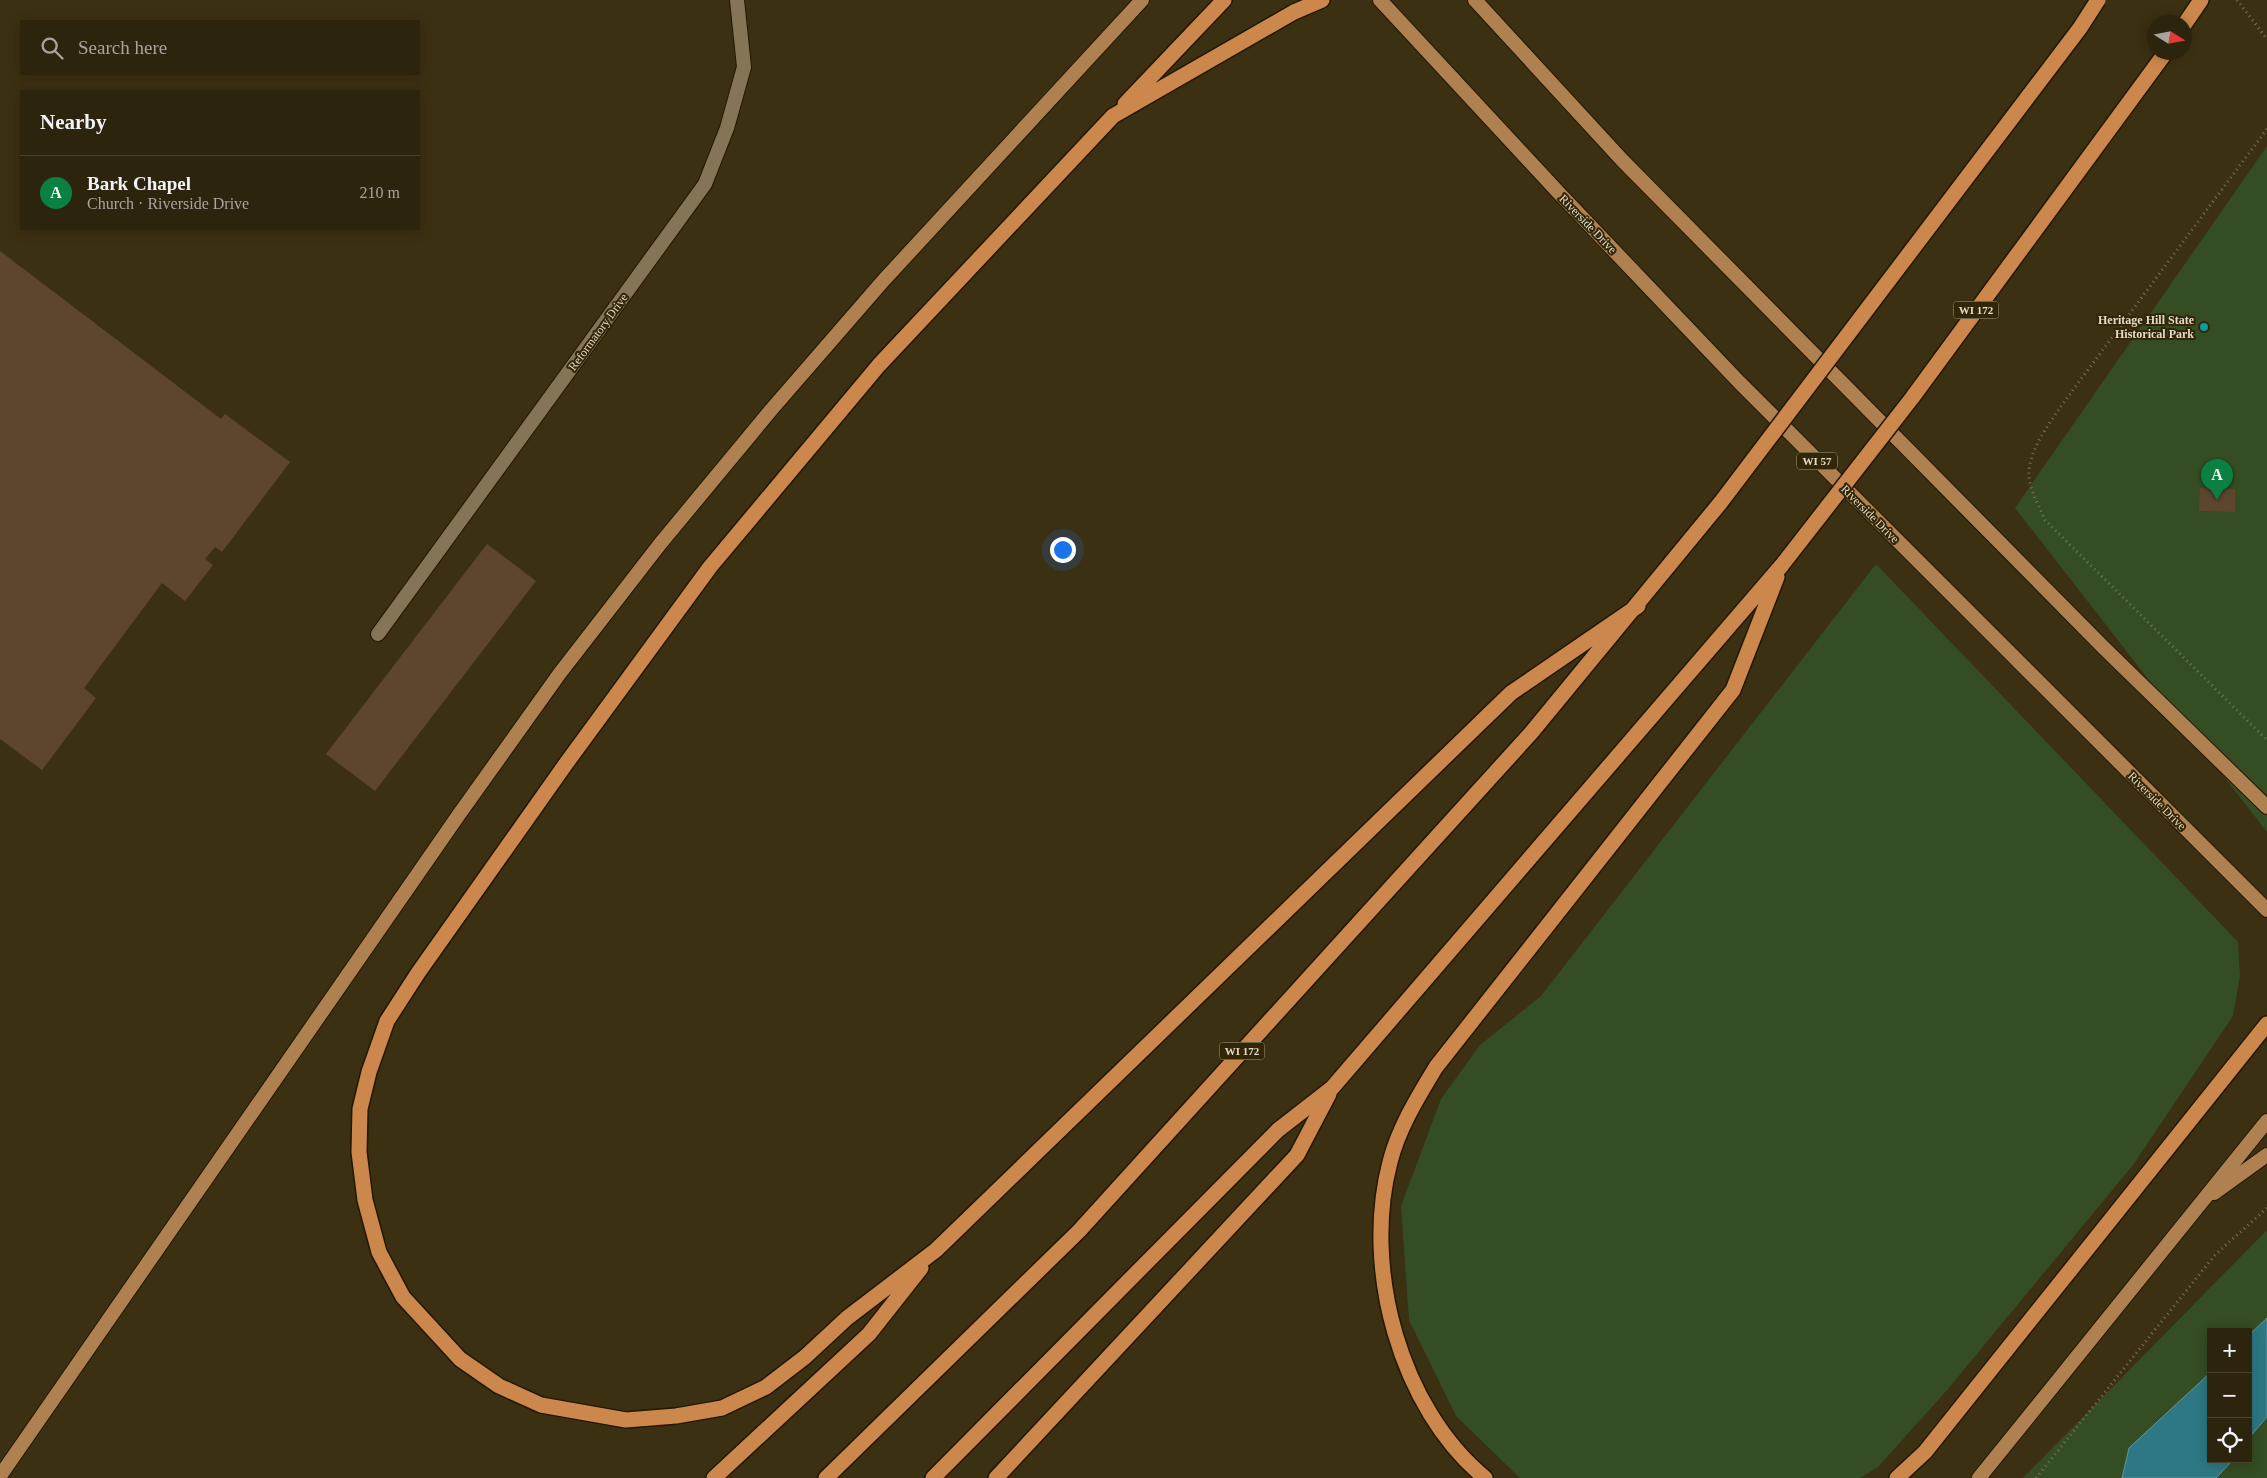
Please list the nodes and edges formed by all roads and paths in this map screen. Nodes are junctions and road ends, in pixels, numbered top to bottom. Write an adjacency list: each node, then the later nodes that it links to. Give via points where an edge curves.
1 (737, 0): 17 (street, Reformatory Drive, via 744,67 727,128 705,184)
2 (1142, 0): 28 (main road, via 883,281 777,402 660,544 560,673)
3 (1224, 0): 13 (highway)
4 (1322, 0): 13 (highway, via 1294,12)
5 (1380, 0): 20 (main road, Riverside Drive / WI 57, via 1739,382)
6 (1475, 0): 19 (main road, via 1622,160 2096,640)
7 (2098, 0): 16 (highway, WI 172, bridge, via 1721,502)
8 (2201, 0): 10 (highway)
9 (2237, 0): 11 (path)
10 (2191, 15)
11 (2267, 39)
12 (2160, 60): 15 (highway, WI 172, bridge, via 1912,398)
13 (1113, 116): 27 (highway, via 879,365 710,567 564,765 392,1013 376,1050 360,1109 359,1152 365,1200 379,1252 403,1297 460,1359 499,1386 540,1405 626,1420 722,1408 766,1387 847,1318)
14 (2267, 129): 18 (path, via 2061,406 2035,450 2029,476 2045,520)
15 (1782, 565): 22 (highway, WI 172); 33 (highway, via 1733,690 1436,1067 1410,1108 1390,1162 1382,1205 1381,1248 1386,1303 1402,1356 1421,1400 1473,1468)
16 (1638, 606): 27 (highway, via 1511,693); 30 (highway, WI 172, via 1531,733 1079,1231)
17 (378, 634)
18 (2267, 740)
19 (2267, 807)
20 (2267, 910)
21 (2267, 1024): 34 (highway, via 1925,1452)
22 (1332, 1088): 31 (highway, WI 172, via 1278,1130); 32 (highway, via 1297,1154)
23 (2267, 1121): 25 (main road)
24 (2267, 1155): 25 (main road)
25 (2199, 1204): 35 (main road)
26 (2267, 1208): 36 (path, via 2214,1255)
27 (936, 1250): 29 (highway, via 869,1334)
28 (0, 1476)
29 (714, 1478)
30 (826, 1478)
31 (933, 1478)
32 (996, 1478)
33 (1485, 1478)
34 (1897, 1478)
35 (1979, 1478)
36 (2036, 1478)

